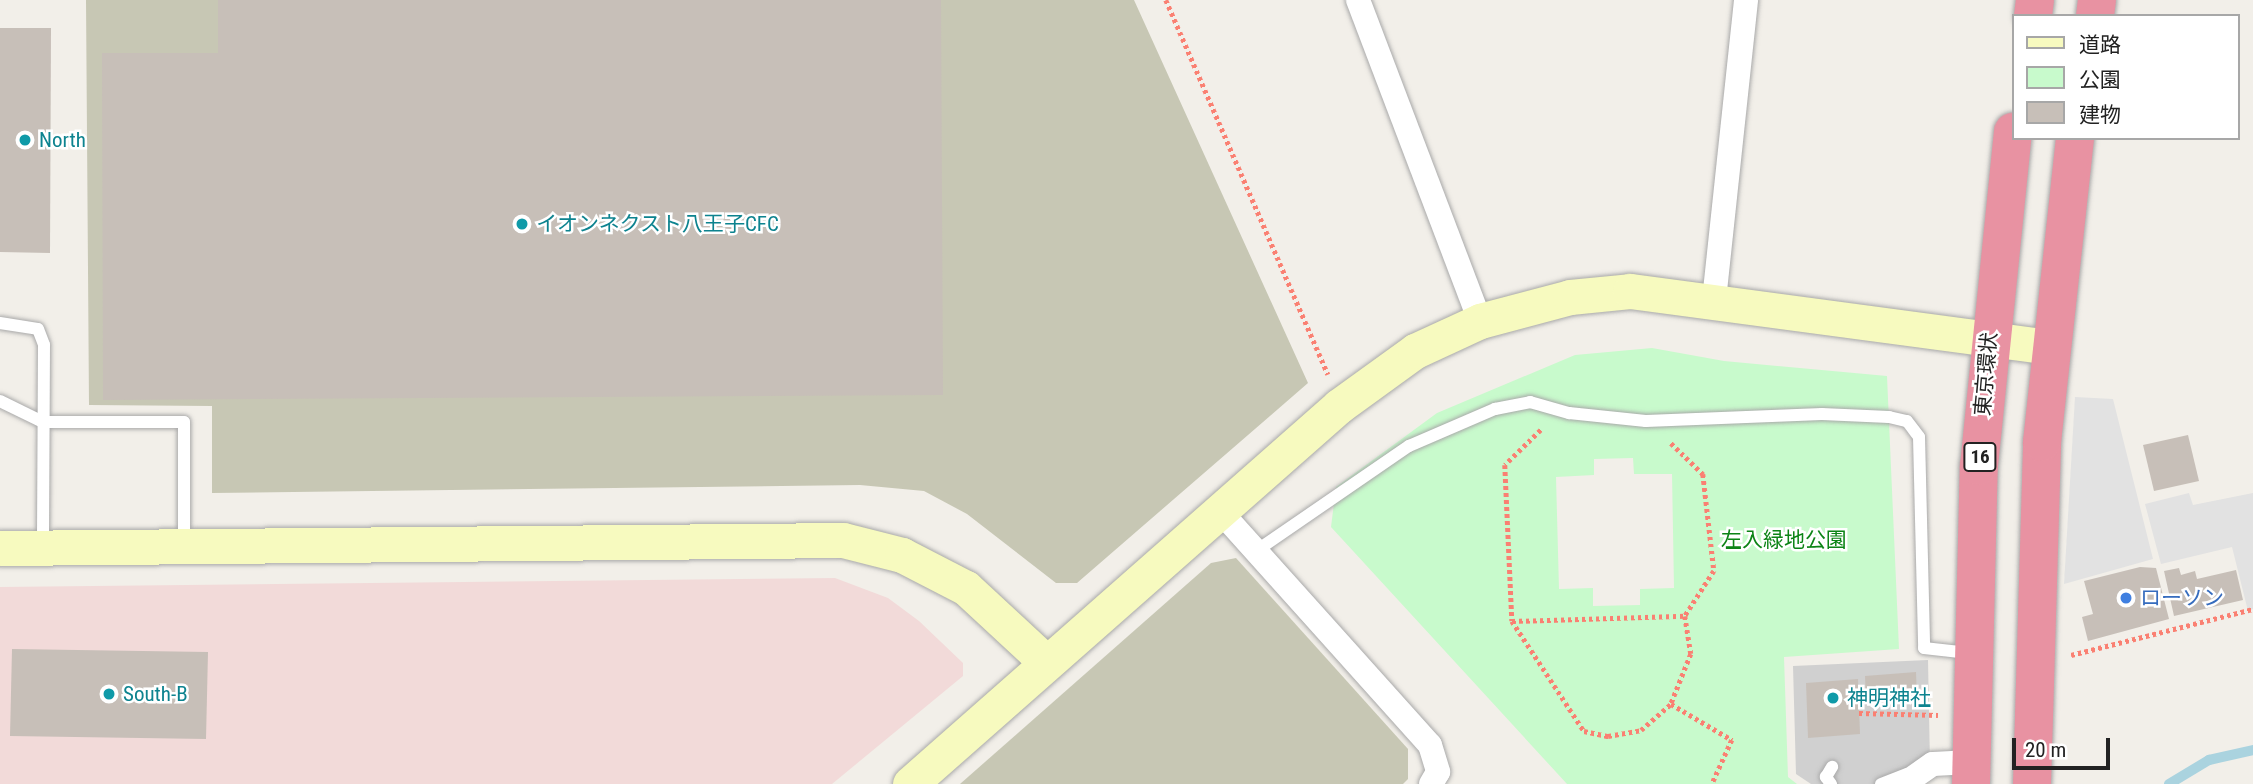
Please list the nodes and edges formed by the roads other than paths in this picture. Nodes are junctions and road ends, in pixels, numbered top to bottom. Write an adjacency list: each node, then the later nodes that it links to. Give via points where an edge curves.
1 (1358, 0): 6 (street)
2 (1746, 0): 5 (street)
3 (2012, 140): 8 (highway, 東京環状 / 16)
4 (2075, 140): 9 (highway)
5 (1714, 300): 6 (street, via 1630,291 1570,297); 8 (street)
6 (1480, 321): 12 (street, via 1382,373)
7 (0, 323): 11 (lane, via 38,329 44,345)
8 (1989, 339): 9 (street); 17 (highway, 東京環状 / 16)
9 (2049, 347): 27 (highway)
10 (0, 401): 11 (lane)
11 (44, 422): 13 (lane, via 184,422); 15 (lane)
12 (1220, 511): 16 (street); 18 (street)
13 (184, 547): 15 (street); 18 (street, via 843,540 902,555 966,588)
14 (0, 548): 15 (street)
15 (43, 548)
16 (1256, 551): 17 (lane, via 1409,446 1455,425 1530,402 1569,414 1646,421 1822,414 1907,421 1919,437 1924,648); 23 (street, via 1430,745 1438,772)
17 (1973, 654): 21 (highway, 東京環状 / 16)
18 (1047, 663): 22 (street)
19 (1933, 764): 21 (street); 25 (lane); 26 (street)
20 (1832, 767): 24 (lane, via 1826,777)
21 (1971, 773)
22 (910, 784)
23 (1431, 784)
24 (1831, 784)
25 (1881, 784)
26 (1904, 784)
27 (2032, 784)

